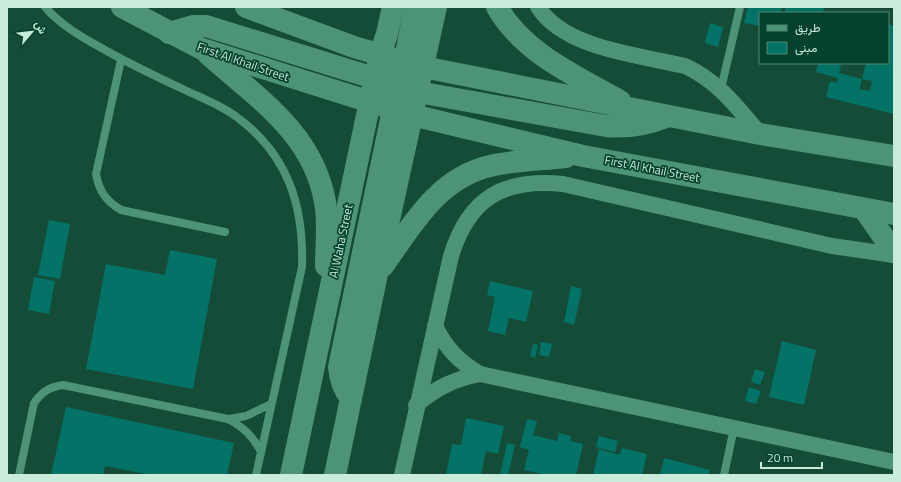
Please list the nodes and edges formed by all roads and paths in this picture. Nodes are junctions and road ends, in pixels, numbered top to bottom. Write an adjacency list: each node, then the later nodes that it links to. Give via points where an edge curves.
1 (45, 7): 13 (lane, via 67,28)
2 (122, 7): 10 (main road, First Al Khail Street)
3 (246, 7): 12 (main road)
4 (393, 7): 12 (main road)
5 (415, 7): 14 (main road)
6 (436, 7): 14 (main road)
7 (497, 7): 18 (main road, via 515,31 537,51)
8 (538, 7): 15 (street, via 556,27 570,36 606,48 684,66 704,76)
9 (740, 7): 15 (lane)
10 (169, 33): 11 (main road, First Al Khail Street); 16 (main road, via 193,26 206,26)
11 (202, 49): 17 (main road, First Al Khail Street); 28 (main road, via 285,122 309,154 320,177 327,228)
12 (380, 54): 14 (main road); 16 (main road)
13 (121, 60): 25 (lane, via 96,174 103,196 121,210); 32 (lane, via 237,117 269,148 282,166 301,221 302,266)
14 (414, 64): 16 (main road); 18 (main road)
15 (721, 89): 20 (street)
16 (398, 94): 17 (main road, First Al Khail Street); 19 (main road, via 606,126 638,126); 21 (main road, First Al Khail Street); 27 (main road); 31 (main road, via 339,367 344,390)
17 (371, 103): 28 (main road, Al Waha Street)
18 (637, 110): 19 (main road)
19 (667, 116): 20 (main road)
20 (760, 134): 22 (main road)
21 (583, 156): 23 (main road, First Al Khail Street); 27 (main road, via 510,162 489,166 463,176 433,197)
22 (894, 156)
23 (864, 209): 24 (main road, First Al Khail Street); 26 (main road)
24 (894, 214)
25 (225, 232)
26 (894, 254): 29 (street, via 832,246 563,184 522,184 502,190 484,201 469,215 455,241)
27 (376, 274): 31 (main road)
28 (324, 321): 40 (main road, Al Waha Street)
29 (434, 326): 30 (street, via 453,354); 33 (street)
30 (480, 374): 33 (street, via 462,377 445,384); 35 (street)
31 (351, 399): 41 (main road)
32 (271, 404): 34 (lane, via 246,416); 36 (lane)
33 (416, 405): 42 (street)
34 (228, 419): 36 (lane, via 248,432); 38 (lane, via 73,386 52,387 41,393 34,402)
35 (734, 428): 37 (street); 43 (lane)
36 (261, 452): 39 (lane)
37 (894, 462)
38 (19, 475)
39 (256, 475)
40 (291, 475)
41 (335, 475)
42 (402, 475)
43 (724, 475)

